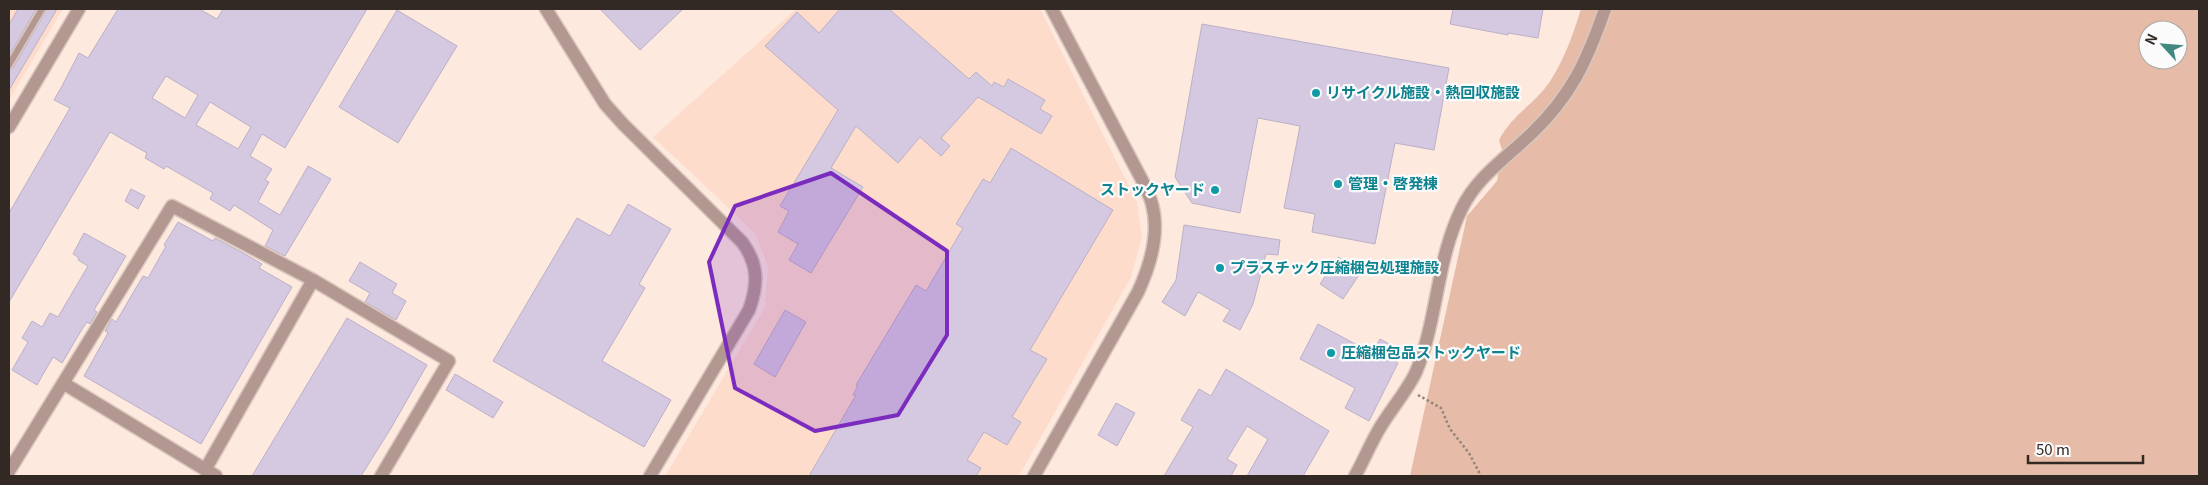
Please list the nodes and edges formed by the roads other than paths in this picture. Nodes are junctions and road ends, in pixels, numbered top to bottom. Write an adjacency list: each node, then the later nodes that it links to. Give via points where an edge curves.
1 (42, 9): 6 (lane)
2 (79, 9): 7 (street)
3 (546, 9): 13 (street, via 605,104 742,242 755,269 755,291 748,310)
4 (1052, 9): 14 (street, via 1143,182 1152,204 1153,249 1148,272 1138,292)
5 (1604, 9): 15 (street, via 1588,55 1558,106 1480,180 1462,207 1446,247 1432,320 1415,372)
6 (9, 65)
7 (9, 127)
8 (313, 280): 9 (street, via 172,206); 11 (street); 12 (street, via 449,361)
9 (63, 383): 10 (street); 11 (street)
10 (9, 471)
11 (210, 473)
12 (381, 476)
13 (650, 476)
14 (1034, 476)
15 (1355, 476)

